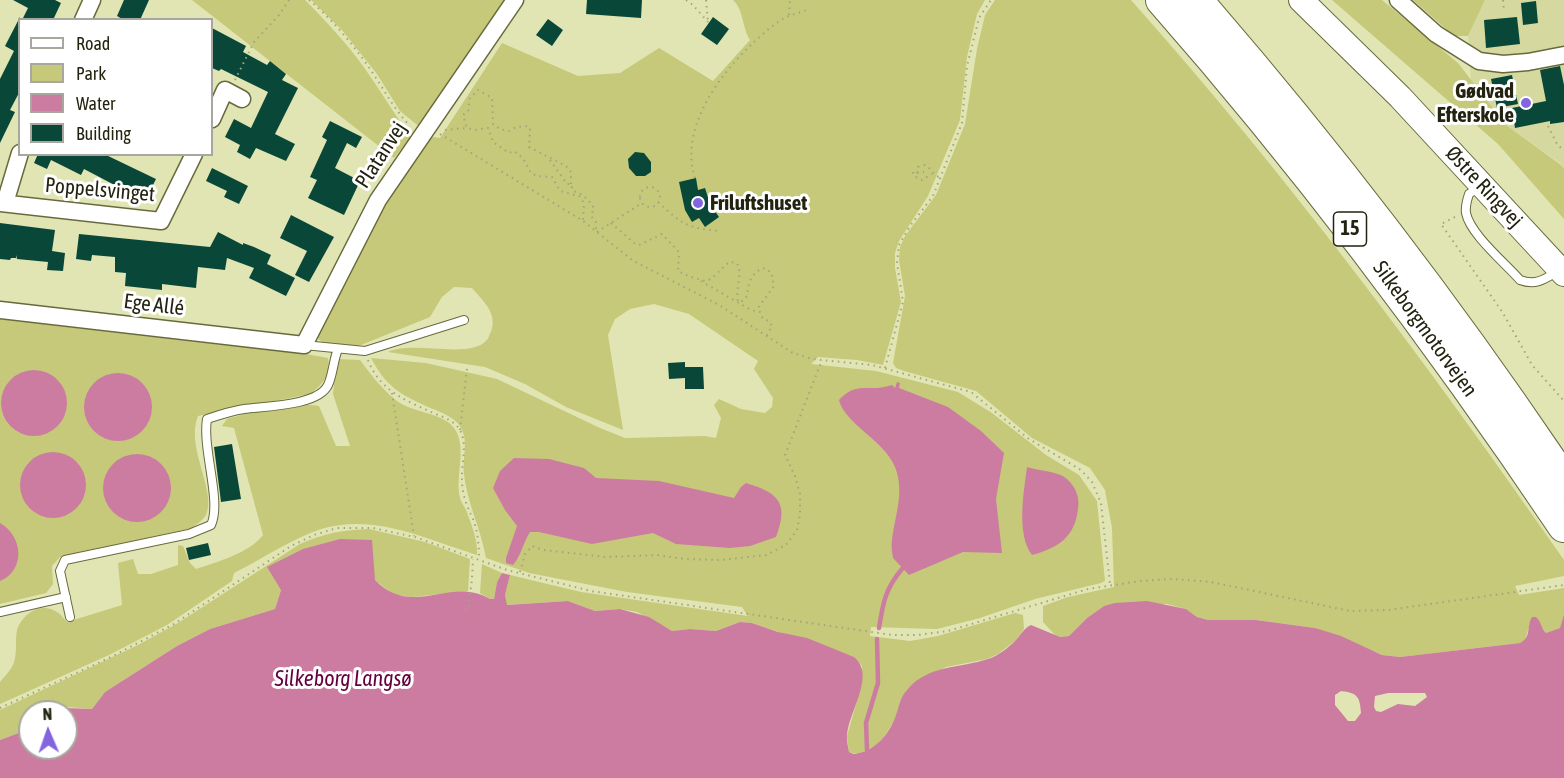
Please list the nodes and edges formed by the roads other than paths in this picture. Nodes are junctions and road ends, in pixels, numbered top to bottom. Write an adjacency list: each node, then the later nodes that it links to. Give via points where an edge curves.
1 (92, 0): 7 (street)
2 (515, 0): 18 (street, Platanvej, via 429,132 378,200)
3 (1162, 0): 20 (highway, Silkeborgmotorvejen / 15, via 1342,218 1456,370)
4 (1197, 0): 20 (highway, Silkeborgmotorvejen / 15, via 1369,212 1476,356)
5 (1301, 0): 13 (main road, Østre Ringvej)
6 (1398, 0): 8 (street, via 1436,34 1479,61 1503,64)
7 (84, 18)
8 (1564, 55)
9 (242, 99): 10 (street, via 225,90)
10 (213, 116)
11 (19, 156): 14 (street)
12 (193, 156): 14 (street, Poppelsvinget, via 161,221)
13 (1482, 184): 15 (main road, Østre Ringvej); 15 (lane, via 1469,194 1466,211 1482,239 1520,279 1529,283)
14 (3, 203)
15 (1562, 272)
16 (0, 310): 18 (street, Ege Allé)
17 (464, 320): 19 (lane, via 365,351)
18 (304, 345): 19 (lane)
19 (338, 349): 23 (lane, via 328,386 312,399 243,409 207,419 214,510 211,525 189,534 65,560 60,571)
20 (1535, 460): 21 (highway, Silkeborgmotorvejen / 15); 22 (highway, Silkeborgmotorvejen / 15)
21 (1564, 481)
22 (1564, 526)
23 (66, 597): 24 (lane); 25 (lane)
24 (0, 612)
25 (70, 617)

